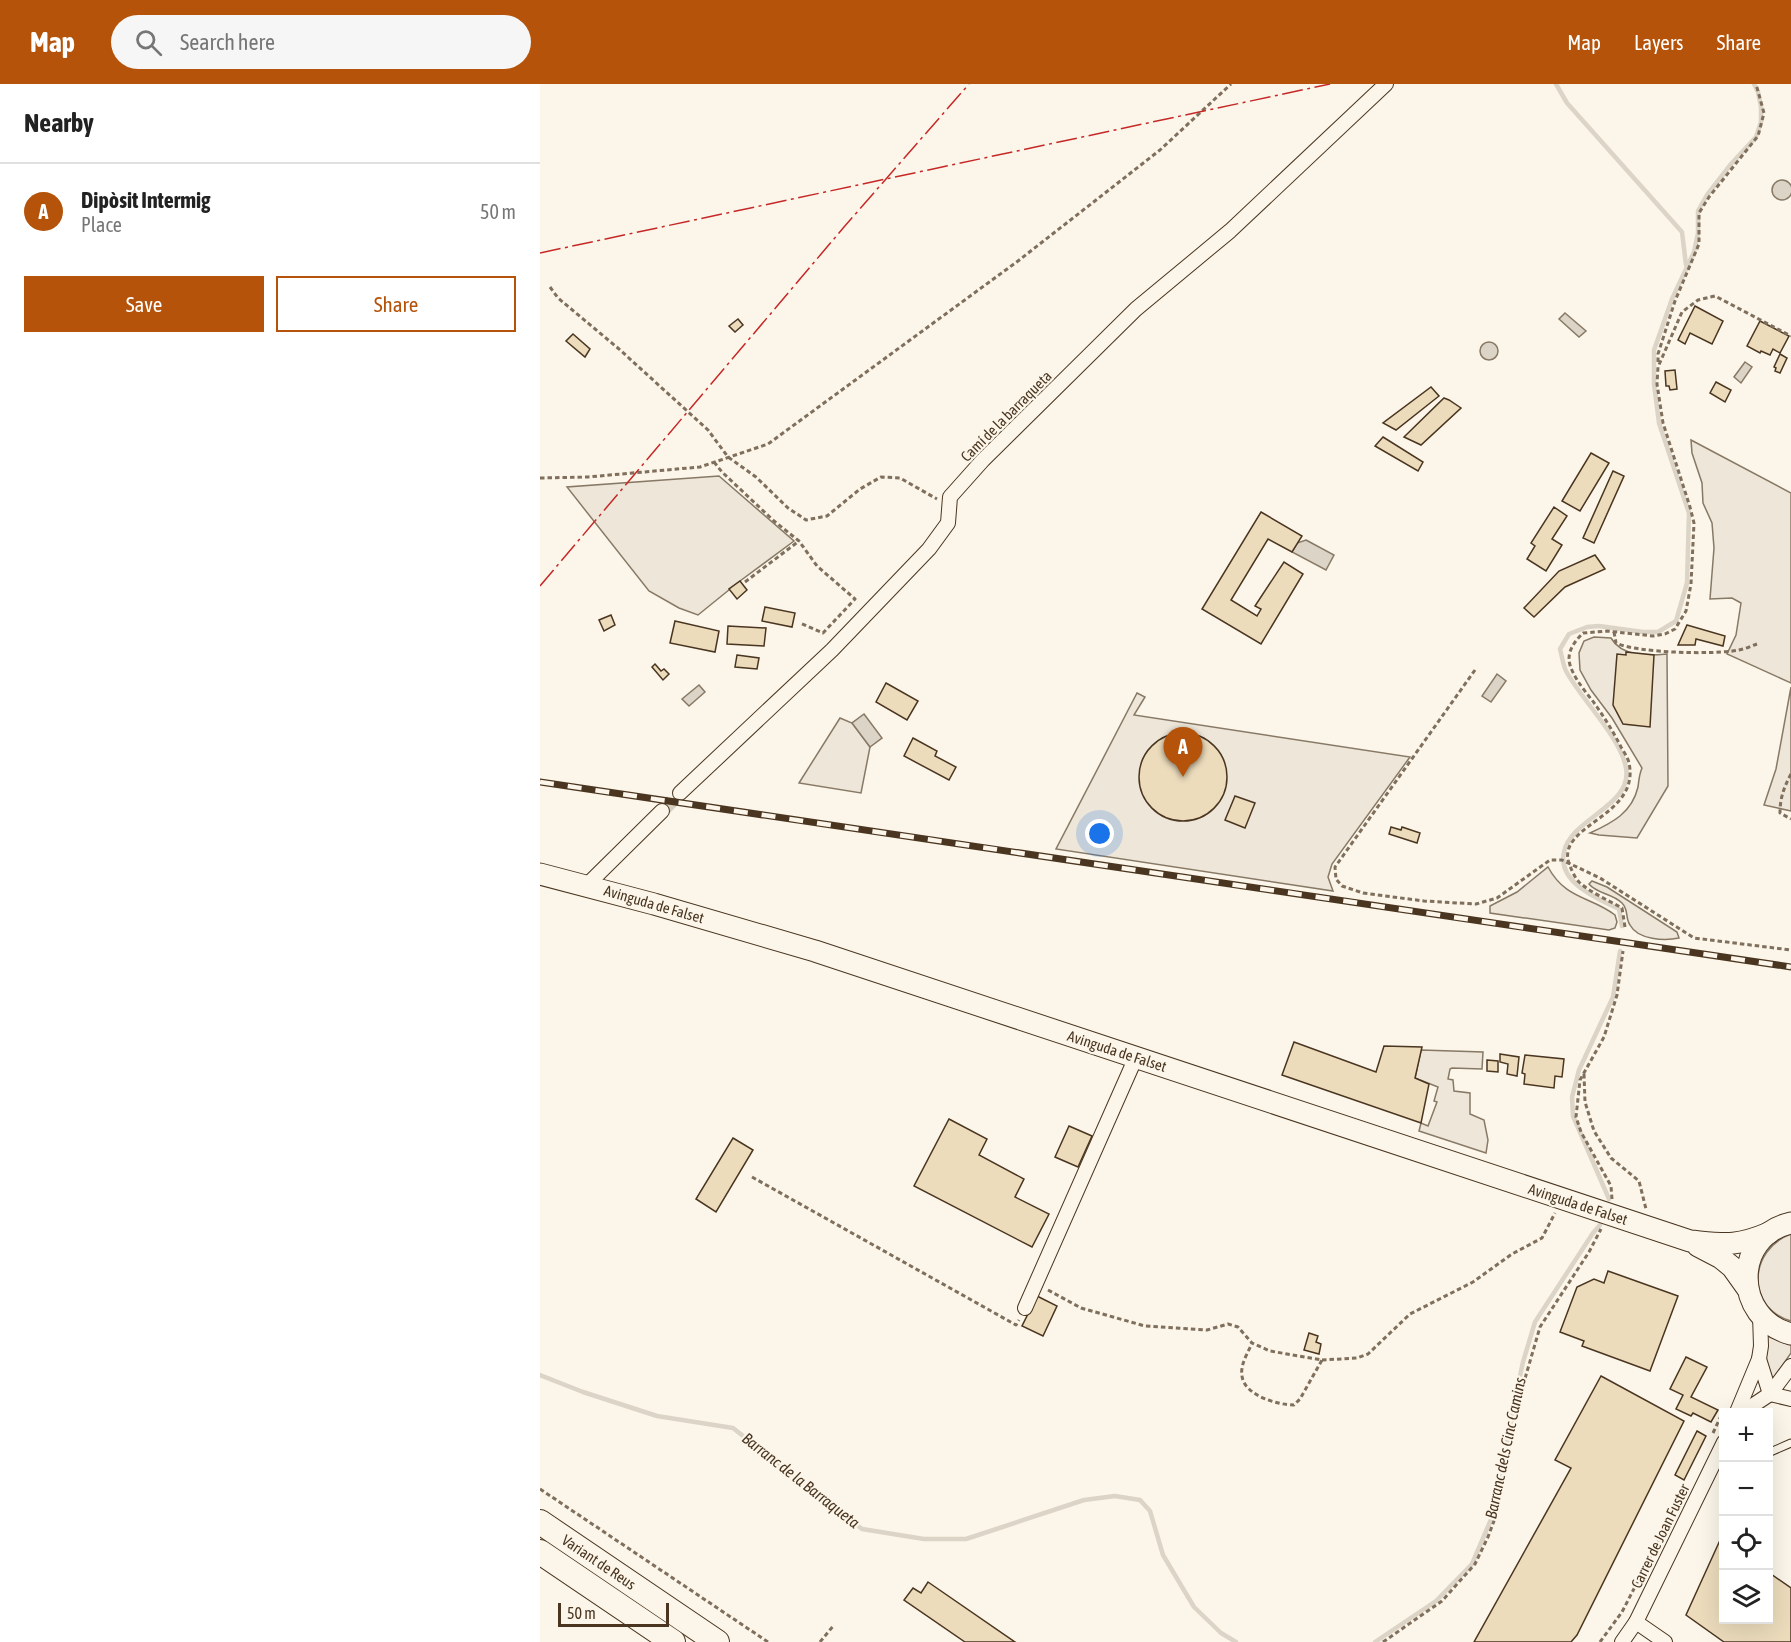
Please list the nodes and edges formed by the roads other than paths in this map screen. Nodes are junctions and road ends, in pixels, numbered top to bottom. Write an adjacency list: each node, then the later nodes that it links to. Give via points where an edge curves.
1 (1386, 84): 2 (street, Camí de la barraqueta, via 1230,231 1136,309 983,460 950,497 948,523 929,549 832,651)
2 (680, 793)
3 (662, 811): 5 (street)
4 (540, 874): 5 (main road, Avinguda de Falset)
5 (586, 886): 6 (main road, Avinguda de Falset, via 815,951)
6 (1136, 1057): 9 (main road, Avinguda de Falset); 11 (street)
7 (1791, 1223): 8 (main road)
8 (1768, 1233): 9 (main road, via 1726,1245); 10 (main road, via 1750,1259)
9 (1690, 1240): 10 (main road, via 1732,1267)
10 (1748, 1288): 12 (main road)
11 (1025, 1308)
12 (1760, 1315): 13 (main road); 14 (street)
13 (1791, 1334)
14 (1759, 1359): 16 (street); 18 (street)
15 (1790, 1368): 16 (street)
16 (1770, 1394): 17 (street); 19 (street)
17 (1791, 1399)
18 (1739, 1408)
19 (1750, 1408)
20 (1791, 1443): 22 (lane)
21 (1719, 1445): 25 (street, Carrer de Joan Fuster)
22 (1773, 1451)
23 (540, 1522): 27 (highway, Variant de Reus)
24 (540, 1552): 26 (highway, Variant de Reus)
25 (1636, 1622): 28 (street, Carrer de Joan Fuster); 29 (street)
26 (673, 1642)
27 (717, 1642)
28 (1622, 1642)
29 (1665, 1642)

